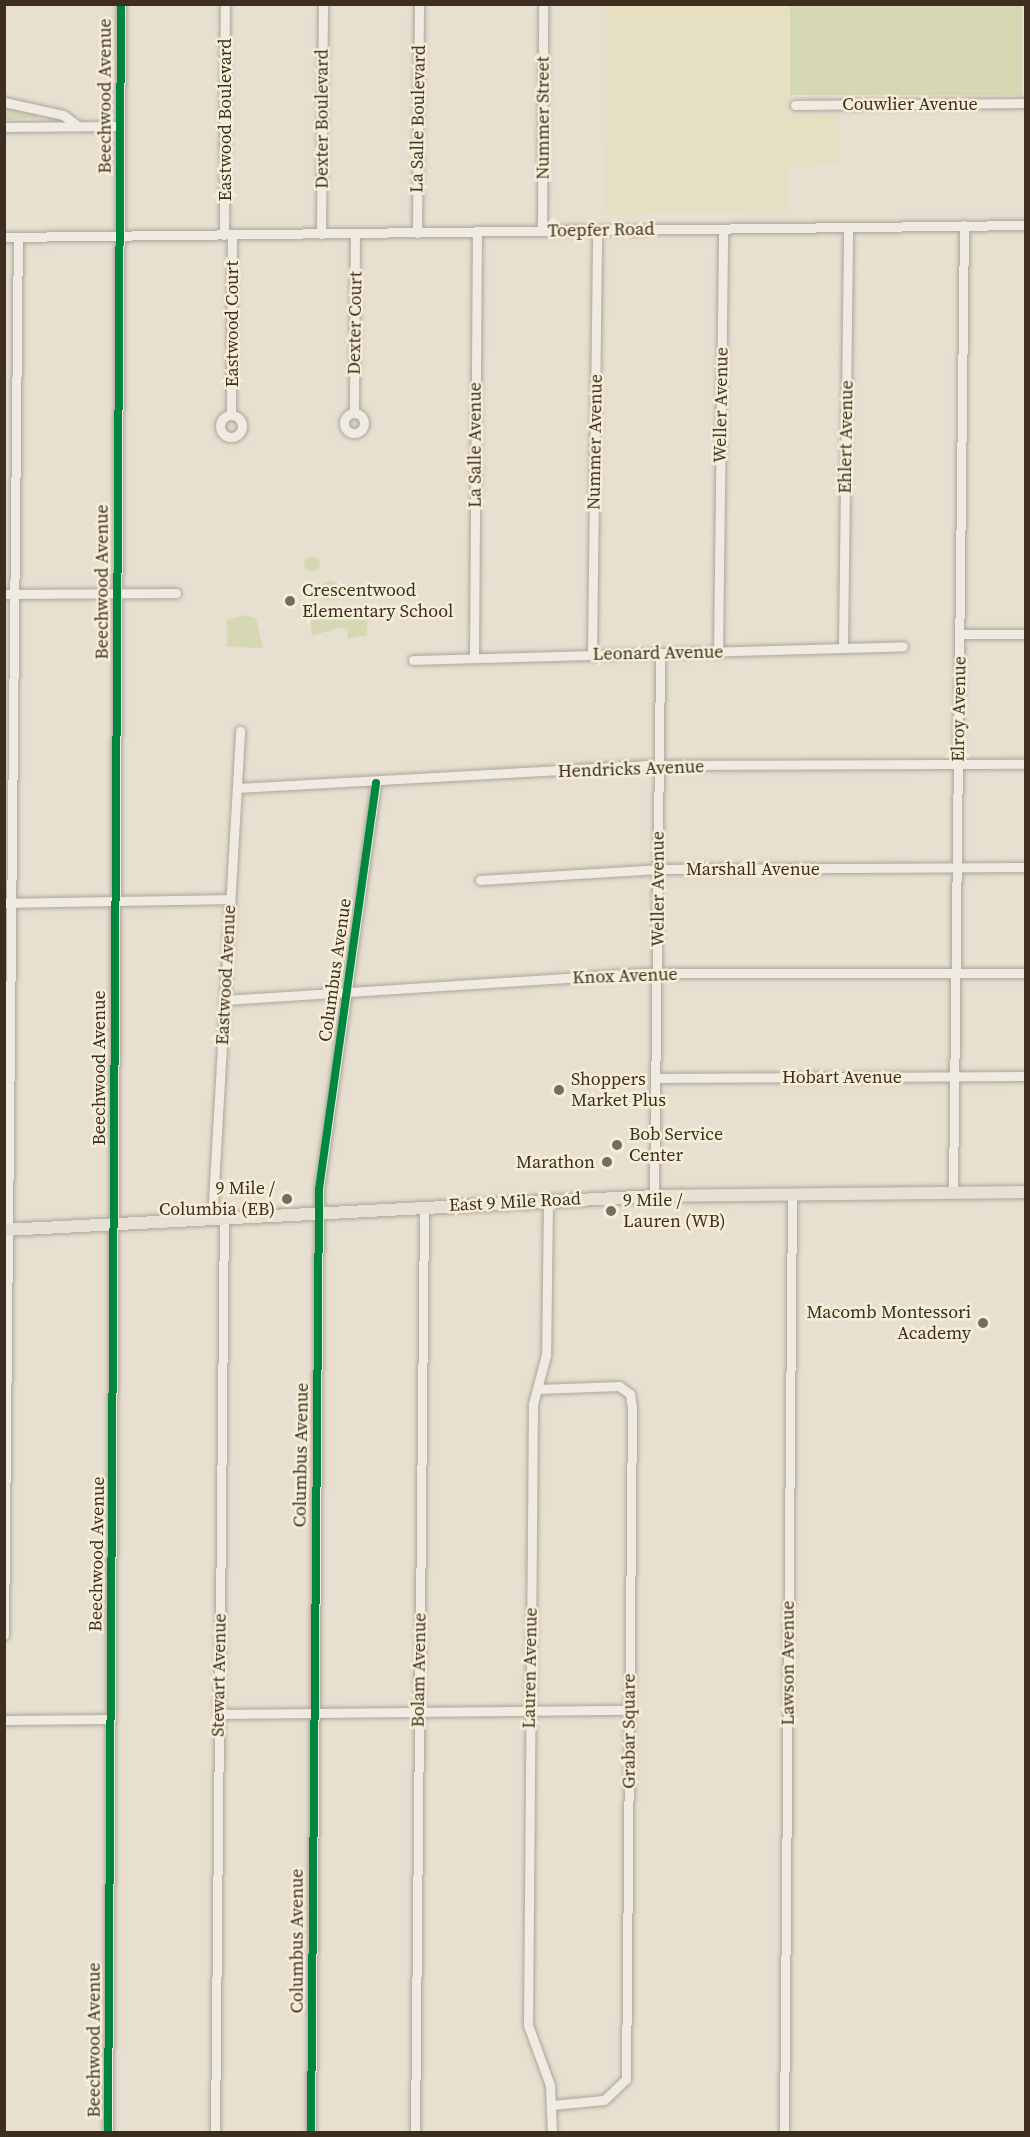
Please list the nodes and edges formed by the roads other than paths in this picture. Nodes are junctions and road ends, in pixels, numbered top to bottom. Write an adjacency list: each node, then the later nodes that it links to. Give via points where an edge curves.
1 (121, 4): 10 (street, Beechwood Avenue)
2 (225, 4): 23 (street, Eastwood Boulevard)
3 (323, 4): 21 (street, Dexter Boulevard)
4 (419, 4): 20 (street, La Salle Boulevard)
5 (543, 4): 16 (street, Nummer Street)
6 (4, 102): 9 (street, via 63,115)
7 (1026, 103): 8 (street, Couwlier Avenue)
8 (795, 105)
9 (78, 126): 10 (street); 11 (street)
10 (120, 126): 22 (street, Beechwood Avenue)
11 (4, 127)
12 (964, 225): 13 (street, Toepfer Road); 14 (street, Toepfer Road); 32 (street, Elroy Avenue)
13 (1026, 225)
14 (848, 227): 15 (street, Toepfer Road); 35 (street, Ehlert Avenue)
15 (723, 229): 17 (street, Toepfer Road); 36 (street, Weller Avenue)
16 (542, 231): 17 (street, Toepfer Road); 18 (street, Toepfer Road)
17 (597, 231): 37 (street, Nummer Avenue)
18 (477, 232): 20 (street, Toepfer Road); 39 (street, La Salle Avenue)
19 (355, 233): 20 (street, Toepfer Road); 21 (street, Toepfer Road); 26 (street, Dexter Court)
20 (417, 233)
21 (321, 234): 23 (street, Toepfer Road)
22 (120, 235): 23 (street, Toepfer Road); 25 (street, Toepfer Road); 31 (street, Beechwood Avenue)
23 (228, 235): 27 (street, Eastwood Court)
24 (4, 237): 25 (street, Toepfer Road)
25 (18, 237): 30 (street)
26 (354, 413)
27 (231, 414)
28 (176, 593): 31 (street)
29 (4, 594): 30 (street)
30 (16, 594): 31 (street); 52 (street)
31 (117, 594): 53 (street, Beechwood Avenue)
32 (961, 634): 33 (street); 42 (street, Elroy Avenue)
33 (1026, 634)
34 (903, 646): 35 (street, Leonard Avenue)
35 (843, 647): 36 (street, Leonard Avenue)
36 (718, 653): 38 (street, Leonard Avenue)
37 (592, 654): 38 (street, Leonard Avenue); 39 (street, Leonard Avenue)
38 (660, 655): 44 (street, Weller Avenue)
39 (474, 658): 40 (street, Leonard Avenue)
40 (413, 660)
41 (240, 731): 46 (street, Eastwood Avenue)
42 (958, 764): 43 (street, Hendricks Avenue); 44 (street, Hendricks Avenue); 48 (street, Elroy Avenue)
43 (1026, 764)
44 (660, 766): 45 (street, Hendricks Avenue); 49 (street, Weller Avenue)
45 (376, 783): 46 (street, Hendricks Avenue); 57 (street, Columbus Avenue)
46 (237, 788): 51 (street, Eastwood Avenue)
47 (1026, 867): 48 (street, Marshall Avenue)
48 (958, 868): 49 (street, Marshall Avenue); 56 (street, Elroy Avenue)
49 (658, 869): 50 (street, Marshall Avenue); 54 (street, Weller Avenue)
50 (480, 880)
51 (230, 899): 53 (street); 58 (street, Eastwood Avenue)
52 (9, 903): 53 (street); 71 (street)
53 (115, 903): 70 (street, Beechwood Avenue)
54 (658, 973): 56 (street, Knox Avenue); 57 (street, Knox Avenue); 61 (street, Weller Avenue)
55 (1026, 973): 56 (street, Knox Avenue)
56 (956, 974): 60 (street, Elroy Avenue)
57 (347, 993): 58 (street, Knox Avenue); 68 (street, Columbus Avenue)
58 (225, 1000): 69 (street, Eastwood Avenue)
59 (1026, 1076): 60 (street, Hobart Avenue)
60 (955, 1077): 61 (street, Hobart Avenue); 62 (street, Elroy Avenue)
61 (658, 1078): 65 (street, Weller Avenue)
62 (953, 1192): 63 (main road, East 9 Mile Road); 64 (main road, East 9 Mile Road)
63 (1026, 1192)
64 (792, 1193): 65 (main road, East 9 Mile Road); 87 (street, Lawson Avenue)
65 (654, 1196): 66 (main road, East 9 Mile Road)
66 (548, 1200): 67 (main road, East 9 Mile Road); 72 (street, Lauren Avenue, via 546,1355)
67 (424, 1208): 68 (main road, East 9 Mile Road); 78 (street, Bolam Avenue)
68 (318, 1213): 69 (main road, East 9 Mile Road); 76 (street, Columbus Avenue)
69 (218, 1218): 70 (main road, East 9 Mile Road); 75 (street, Stewart Avenue)
70 (114, 1223): 71 (main road, East 9 Mile Road); 79 (street, Beechwood Avenue)
71 (8, 1230): 73 (street)
72 (538, 1389): 74 (street, Grabar Square, via 615,1386 632,1399); 77 (street, Lauren Avenue, via 533,1404)
73 (4, 1635)
74 (630, 1710): 77 (street); 81 (street, Grabar Square, via 626,2079 604,2100)
75 (219, 1714): 76 (street); 83 (street, Stewart Avenue)
76 (314, 1714): 78 (street); 84 (street, Columbus Avenue)
77 (530, 1714): 78 (street); 81 (street, Lauren Avenue, via 528,2031)
78 (418, 1715): 85 (street, Bolam Avenue)
79 (111, 1719): 80 (street); 82 (street, Beechwood Avenue)
80 (4, 1720)
81 (552, 2105): 86 (street, Lauren Avenue)
82 (108, 2133)
83 (215, 2133)
84 (311, 2133)
85 (415, 2133)
86 (552, 2133)
87 (784, 2133)

